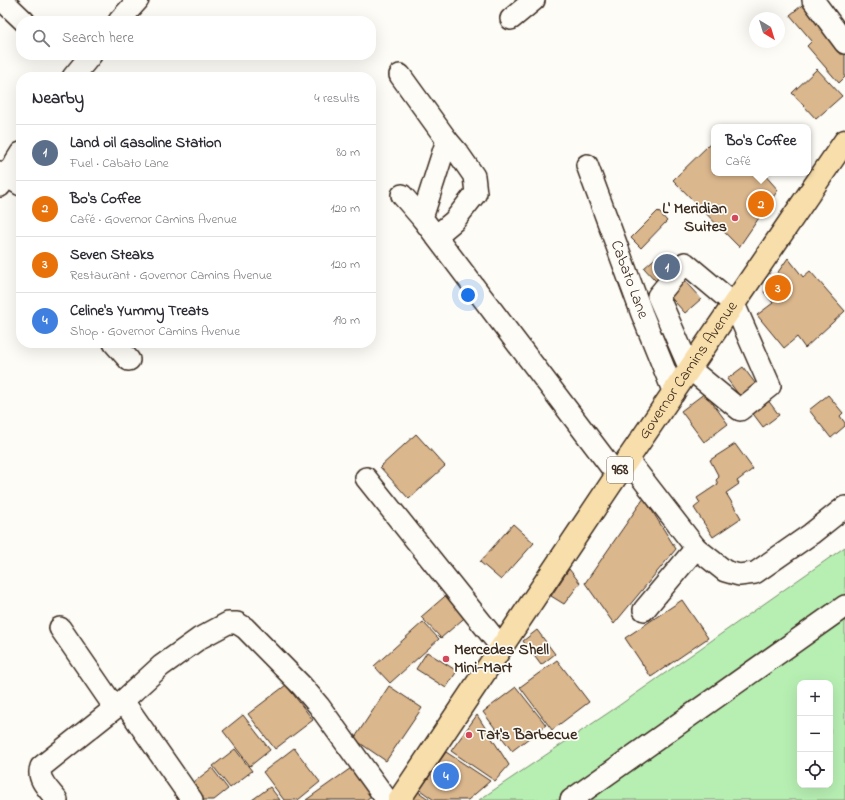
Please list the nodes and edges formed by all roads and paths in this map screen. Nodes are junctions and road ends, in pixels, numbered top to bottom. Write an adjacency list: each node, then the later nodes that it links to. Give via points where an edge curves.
1 (2, 0): 5 (street)
2 (138, 0): 6 (street)
3 (534, 0): 7 (street)
4 (814, 0): 8 (street)
5 (19, 16)
6 (124, 16)
7 (511, 19)
8 (845, 44)
9 (88, 60): 10 (street)
10 (77, 72)
11 (400, 75): 12 (street)
12 (447, 140): 18 (street); 19 (street, via 474,176 476,193 454,220)
13 (845, 141): 20 (main road, Governor Camins Avenue / 968)
14 (16, 163): 16 (street)
15 (587, 165): 24 (street, Cabato Lane)
16 (7, 180)
17 (402, 195): 18 (street)
18 (422, 218): 19 (street)
19 (436, 236): 25 (street)
20 (734, 304): 23 (main road, Governor Camins Avenue / 968); 23 (street, via 685,263 658,296); 23 (street, via 770,386 740,410)
21 (118, 348): 22 (street)
22 (129, 360)
23 (690, 369): 24 (main road, Governor Camins Avenue / 968)
24 (674, 393): 25 (main road, Governor Camins Avenue / 968)
25 (622, 467): 28 (street); 32 (main road, Governor Camins Avenue / 968)
26 (366, 478): 32 (street)
27 (845, 507): 28 (street, via 755,573 738,575 725,571)
28 (696, 548): 30 (street)
29 (845, 606): 38 (street)
30 (644, 610)
31 (60, 628): 33 (street)
32 (501, 647): 37 (main road, Governor Camins Avenue / 968)
33 (119, 704): 34 (street, via 41,767 40,778); 35 (street); 36 (street, via 161,666 200,638 228,623 237,623 245,628 319,706)
34 (57, 800)
35 (192, 800)
36 (387, 800)
37 (398, 800)
38 (571, 800)

